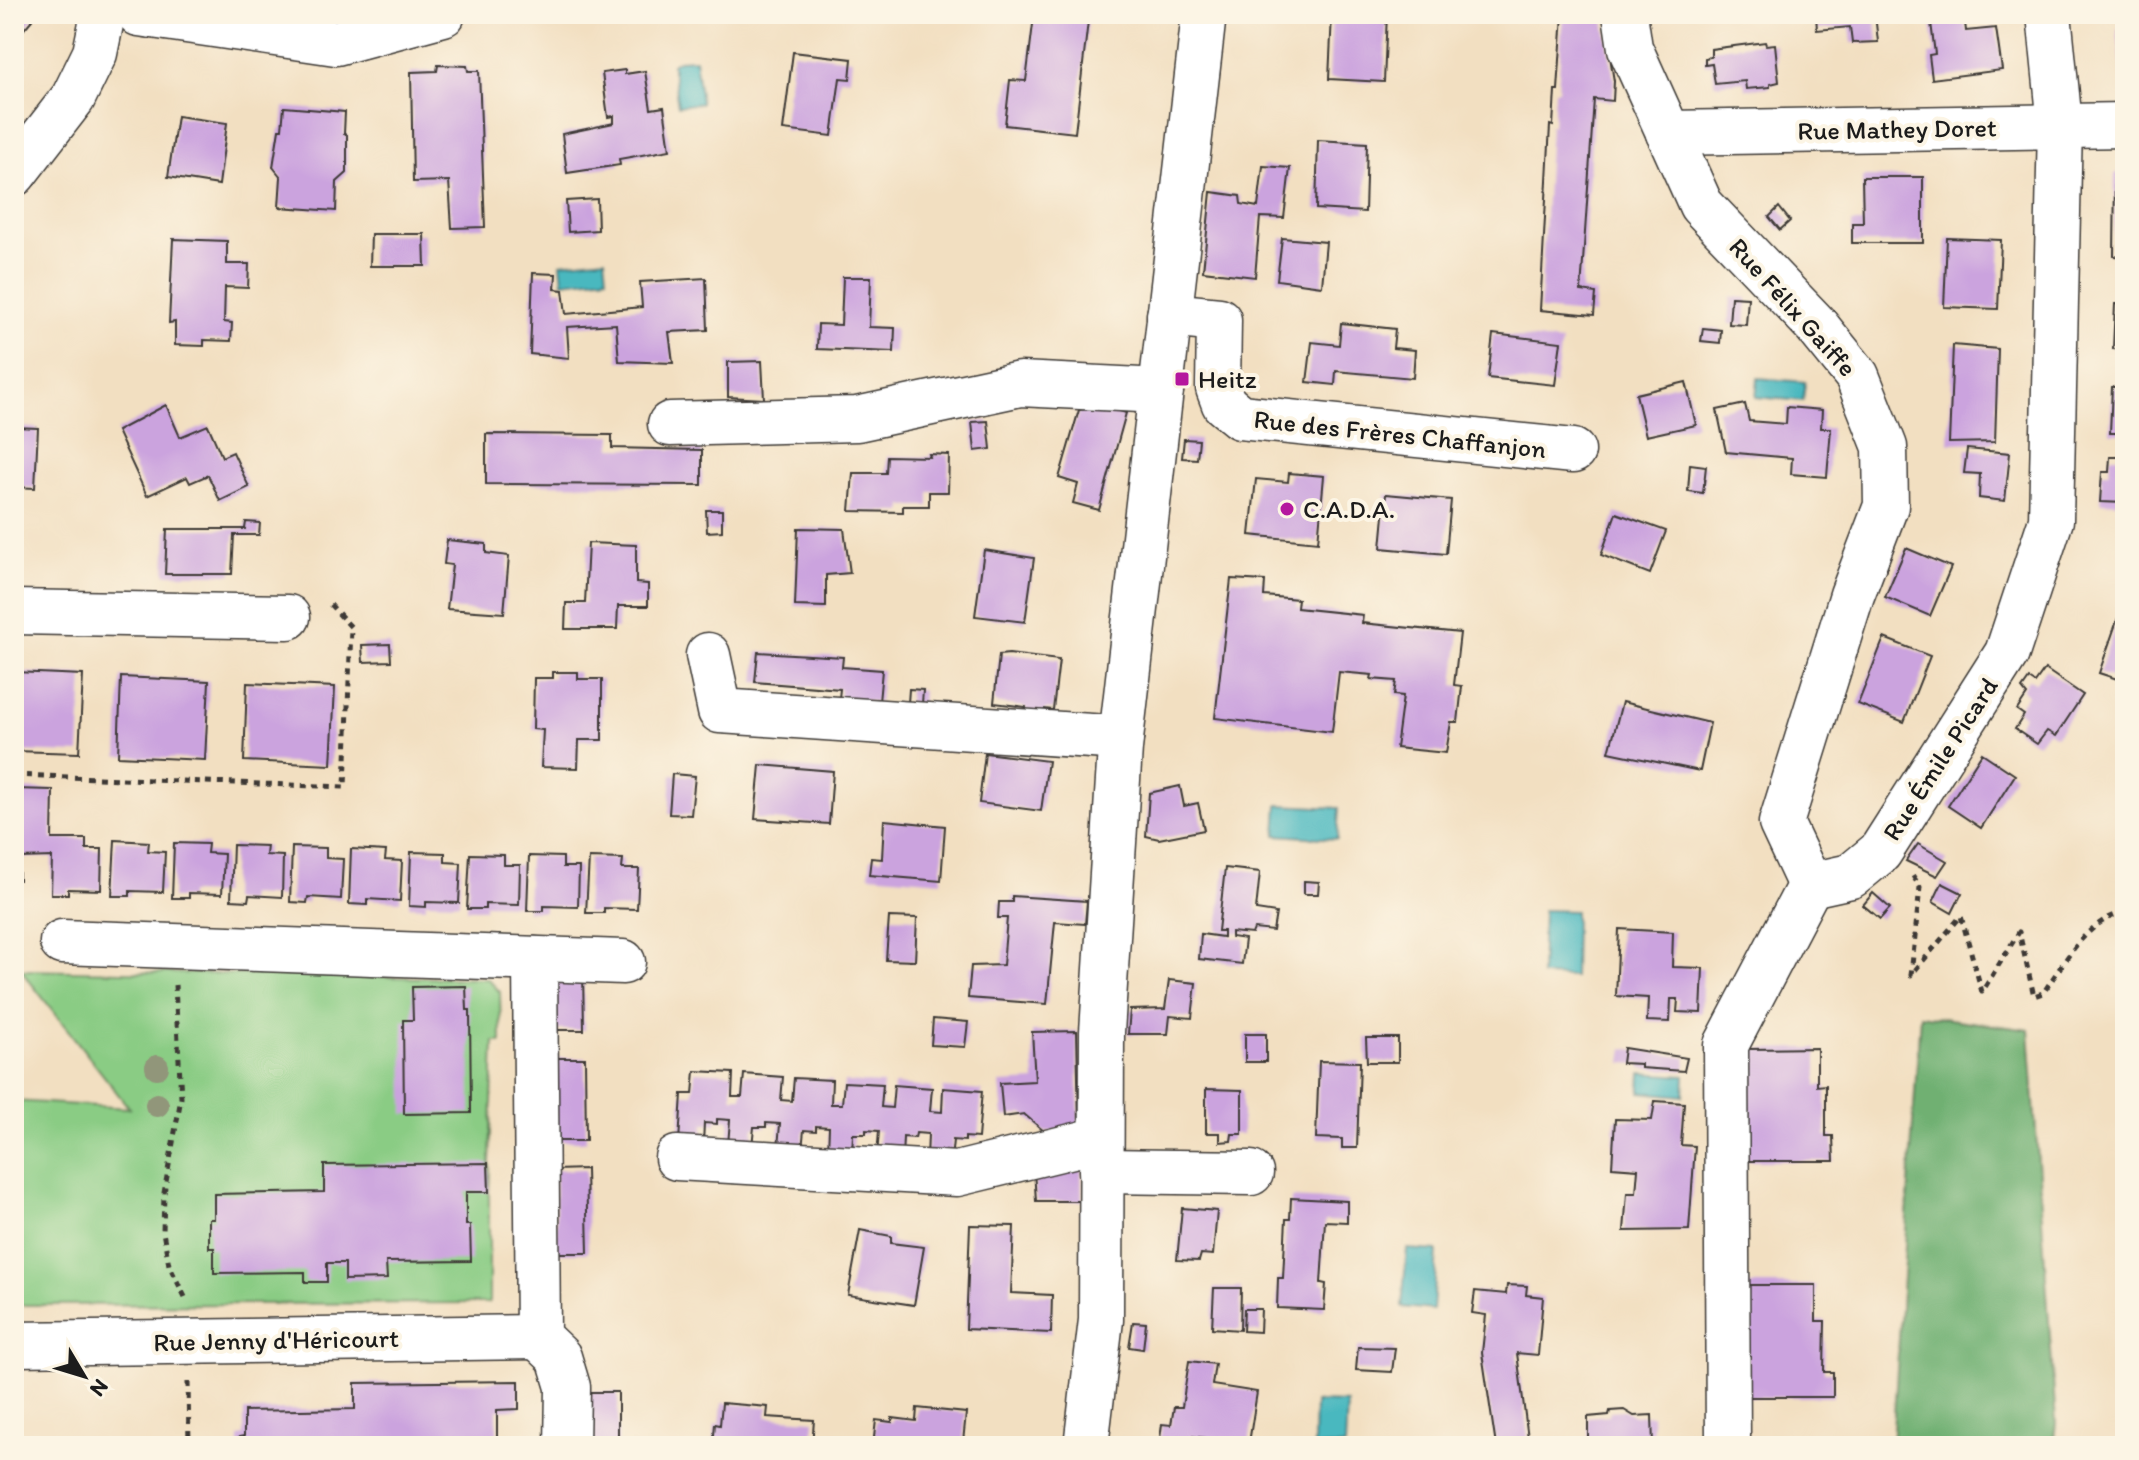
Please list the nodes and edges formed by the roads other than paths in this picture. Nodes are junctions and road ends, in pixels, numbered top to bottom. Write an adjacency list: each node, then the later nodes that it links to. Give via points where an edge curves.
1 (103, 14): 10 (street, via 95,53 73,98)
2 (139, 14): 3 (street, via 336,43)
3 (443, 14)
4 (1204, 14): 11 (street)
5 (1625, 14): 9 (street, Rue Félix Gaiffe, via 1630,48)
6 (2049, 14): 7 (street, Rue Émile Picard)
7 (2060, 125): 8 (street, Rue Mathey Doret); 9 (street, Rue Mathey Doret); 19 (street, Rue Émile Picard, via 2051,520 2007,653 1880,852 1851,876)
8 (2125, 125)
9 (1668, 133): 19 (street, Rue Félix Gaiffe, via 1701,205 1815,324 1857,376 1885,447 1886,506 1852,595 1781,823)
10 (14, 174)
11 (1169, 315): 12 (street); 14 (street, Rue des Frères Chaffanjon, via 1219,320 1218,388 1224,404 1240,417)
12 (1161, 391): 13 (street, via 1020,384 857,419); 18 (street)
13 (670, 424)
14 (1573, 451)
15 (14, 612): 16 (street)
16 (288, 617)
17 (708, 655): 18 (street, via 720,711)
18 (1121, 738): 23 (street, via 1102,1032)
19 (1810, 885): 30 (street, via 1726,1045)
20 (62, 942): 21 (street)
21 (535, 959): 22 (street); 26 (street)
22 (623, 962)
23 (1101, 1155): 24 (street, via 957,1174); 25 (street); 29 (street, via 1101,1320)
24 (677, 1158)
25 (1251, 1173)
26 (538, 1337): 27 (street, Rue Jenny d'Héricourt); 28 (street, via 559,1357 568,1387)
27 (14, 1344)
28 (567, 1446)
29 (1086, 1446)
30 (1728, 1446)

